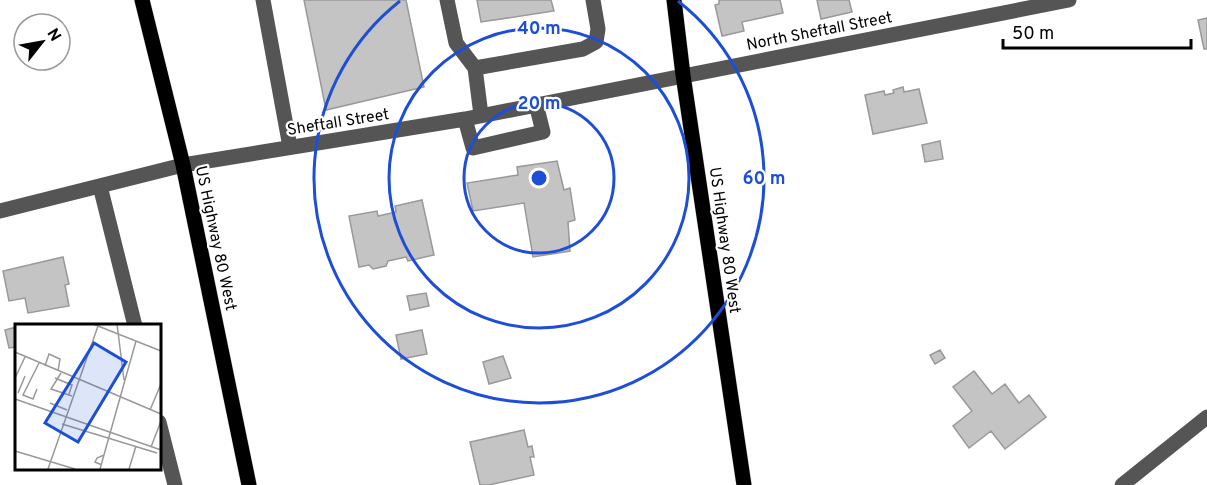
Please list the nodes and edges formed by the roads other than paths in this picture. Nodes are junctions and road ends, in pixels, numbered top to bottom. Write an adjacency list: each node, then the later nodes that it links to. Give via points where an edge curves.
1 (142, 0): 13 (main road, US Highway 80 West)
2 (262, 0): 12 (street)
3 (447, 0): 7 (street, via 456,43)
4 (593, 0): 7 (street, via 596,42 584,49)
5 (674, 0): 8 (main road, US Highway 80 West)
6 (1069, 0): 8 (street, North Sheftall Street)
7 (474, 68): 10 (street)
8 (683, 75): 9 (street, Sheftall Street); 21 (main road, US Highway 80 West)
9 (536, 104): 10 (street, Sheftall Street); 11 (street, via 543,132 473,148)
10 (481, 115): 11 (street, Sheftall Street)
11 (465, 119): 12 (street, Sheftall Street)
12 (290, 147): 13 (street, Sheftall Street)
13 (183, 165): 14 (street, Sheftall Street); 20 (main road, US Highway 80 West)
14 (100, 186): 15 (street, Sheftall Street); 16 (street)
15 (0, 211)
16 (134, 324)
17 (1207, 417): 22 (street)
18 (160, 426): 19 (street)
19 (175, 485)
20 (249, 485)
21 (744, 485)
22 (1122, 485)

